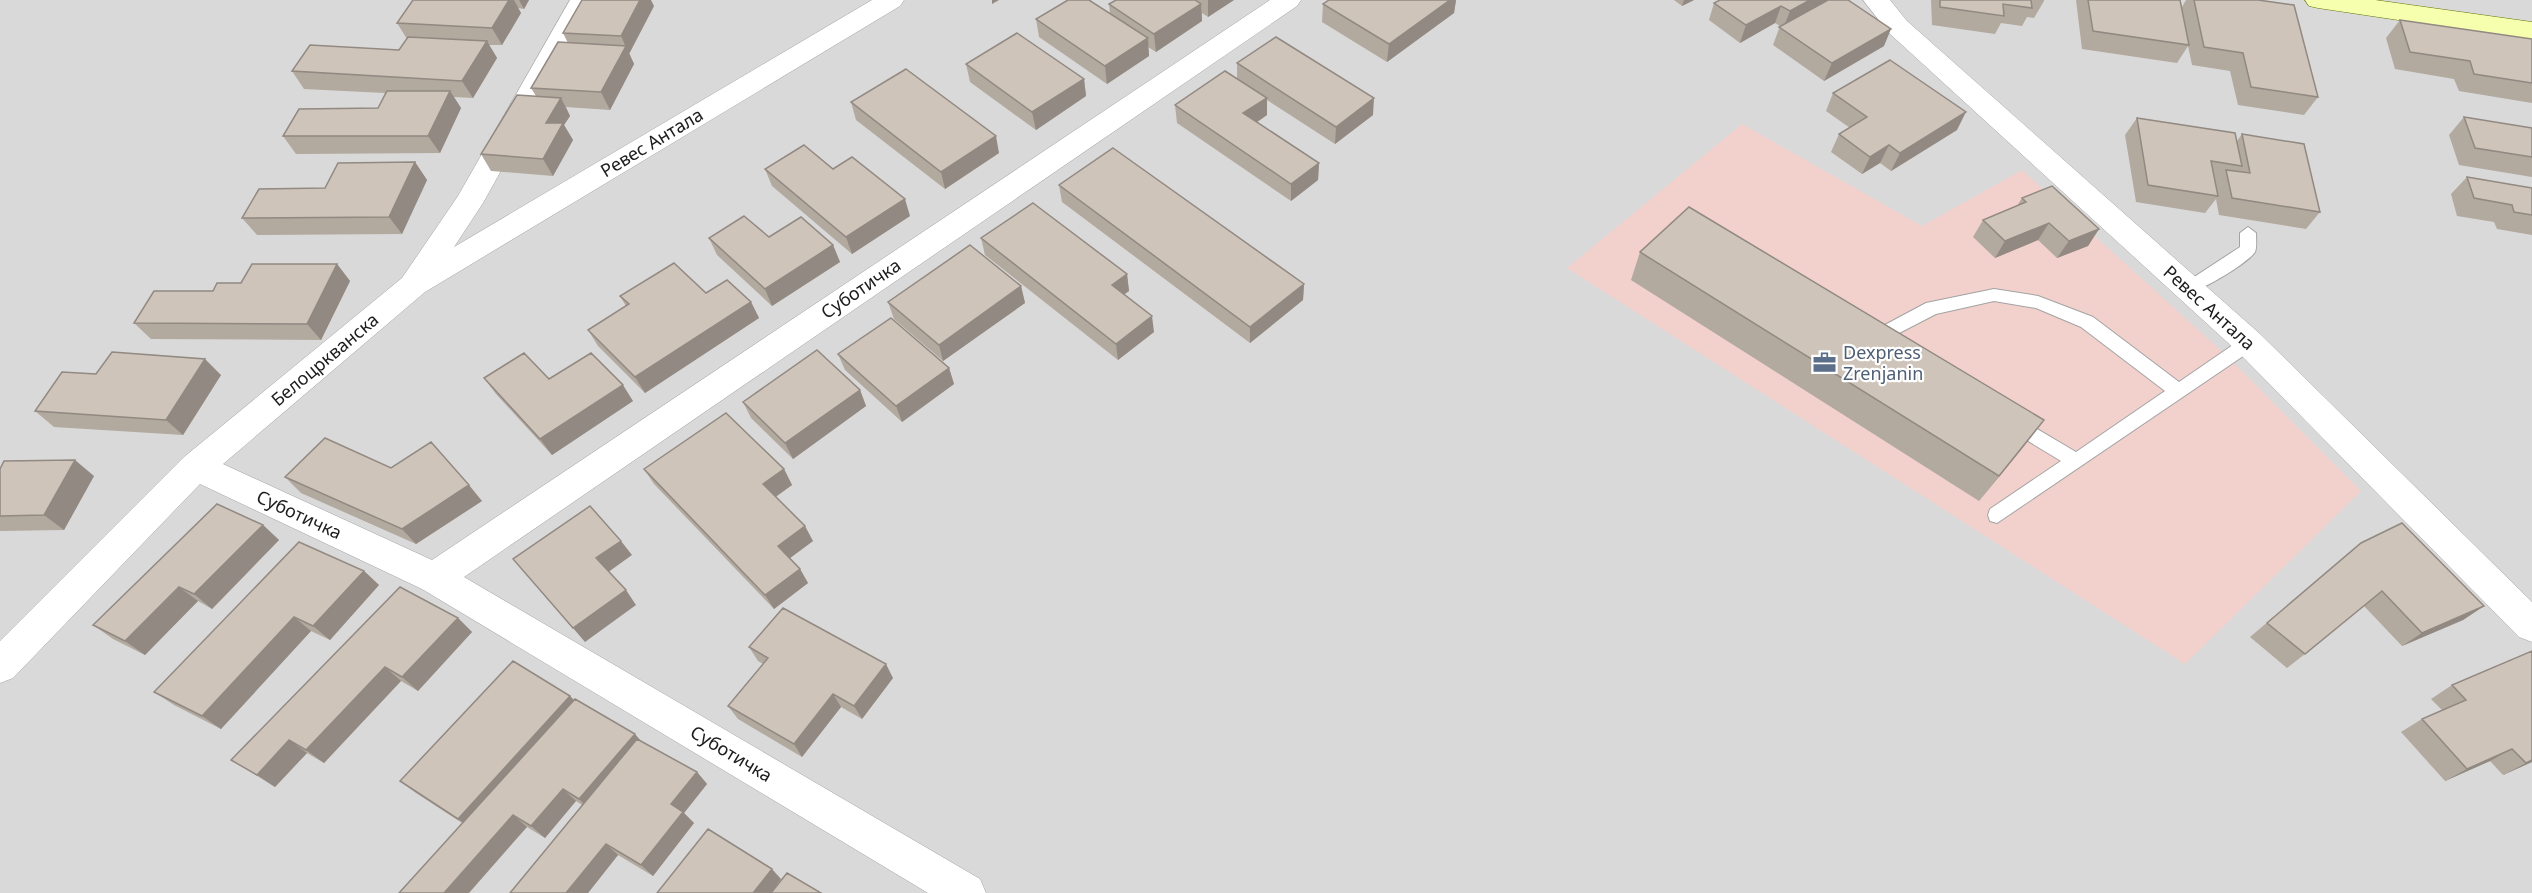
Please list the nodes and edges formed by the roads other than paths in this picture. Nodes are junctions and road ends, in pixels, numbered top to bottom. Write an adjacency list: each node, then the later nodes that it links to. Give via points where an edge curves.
1 (583, 0): 8 (street, Белоцркванска, via 468,203)
2 (891, 0): 8 (street, Ревес Антала)
3 (1288, 0): 19 (street, Суботичка)
4 (1876, 0): 9 (street, Ревес Антала, via 1898,27)
5 (2318, 0): 6 (street)
6 (2532, 31)
7 (2248, 233): 9 (lane, via 2248,249 2242,255)
8 (413, 286): 17 (street, Белоцркванска)
9 (2188, 289): 12 (street, Ревес Антала)
10 (1855, 328): 11 (lane)
11 (1874, 339): 13 (lane); 14 (lane, via 1932,308 1994,295 2038,302 2087,322)
12 (2249, 344): 14 (lane); 20 (street, Ревес Антала)
13 (1894, 351)
14 (2178, 391): 16 (lane)
15 (1995, 412): 16 (lane)
16 (2076, 461): 18 (lane)
17 (196, 467): 19 (street, Суботичка); 21 (street, Белоцркванска)
18 (1997, 514)
19 (434, 578): 22 (street, Суботичка)
20 (2532, 626)
21 (0, 666)
22 (966, 893)

